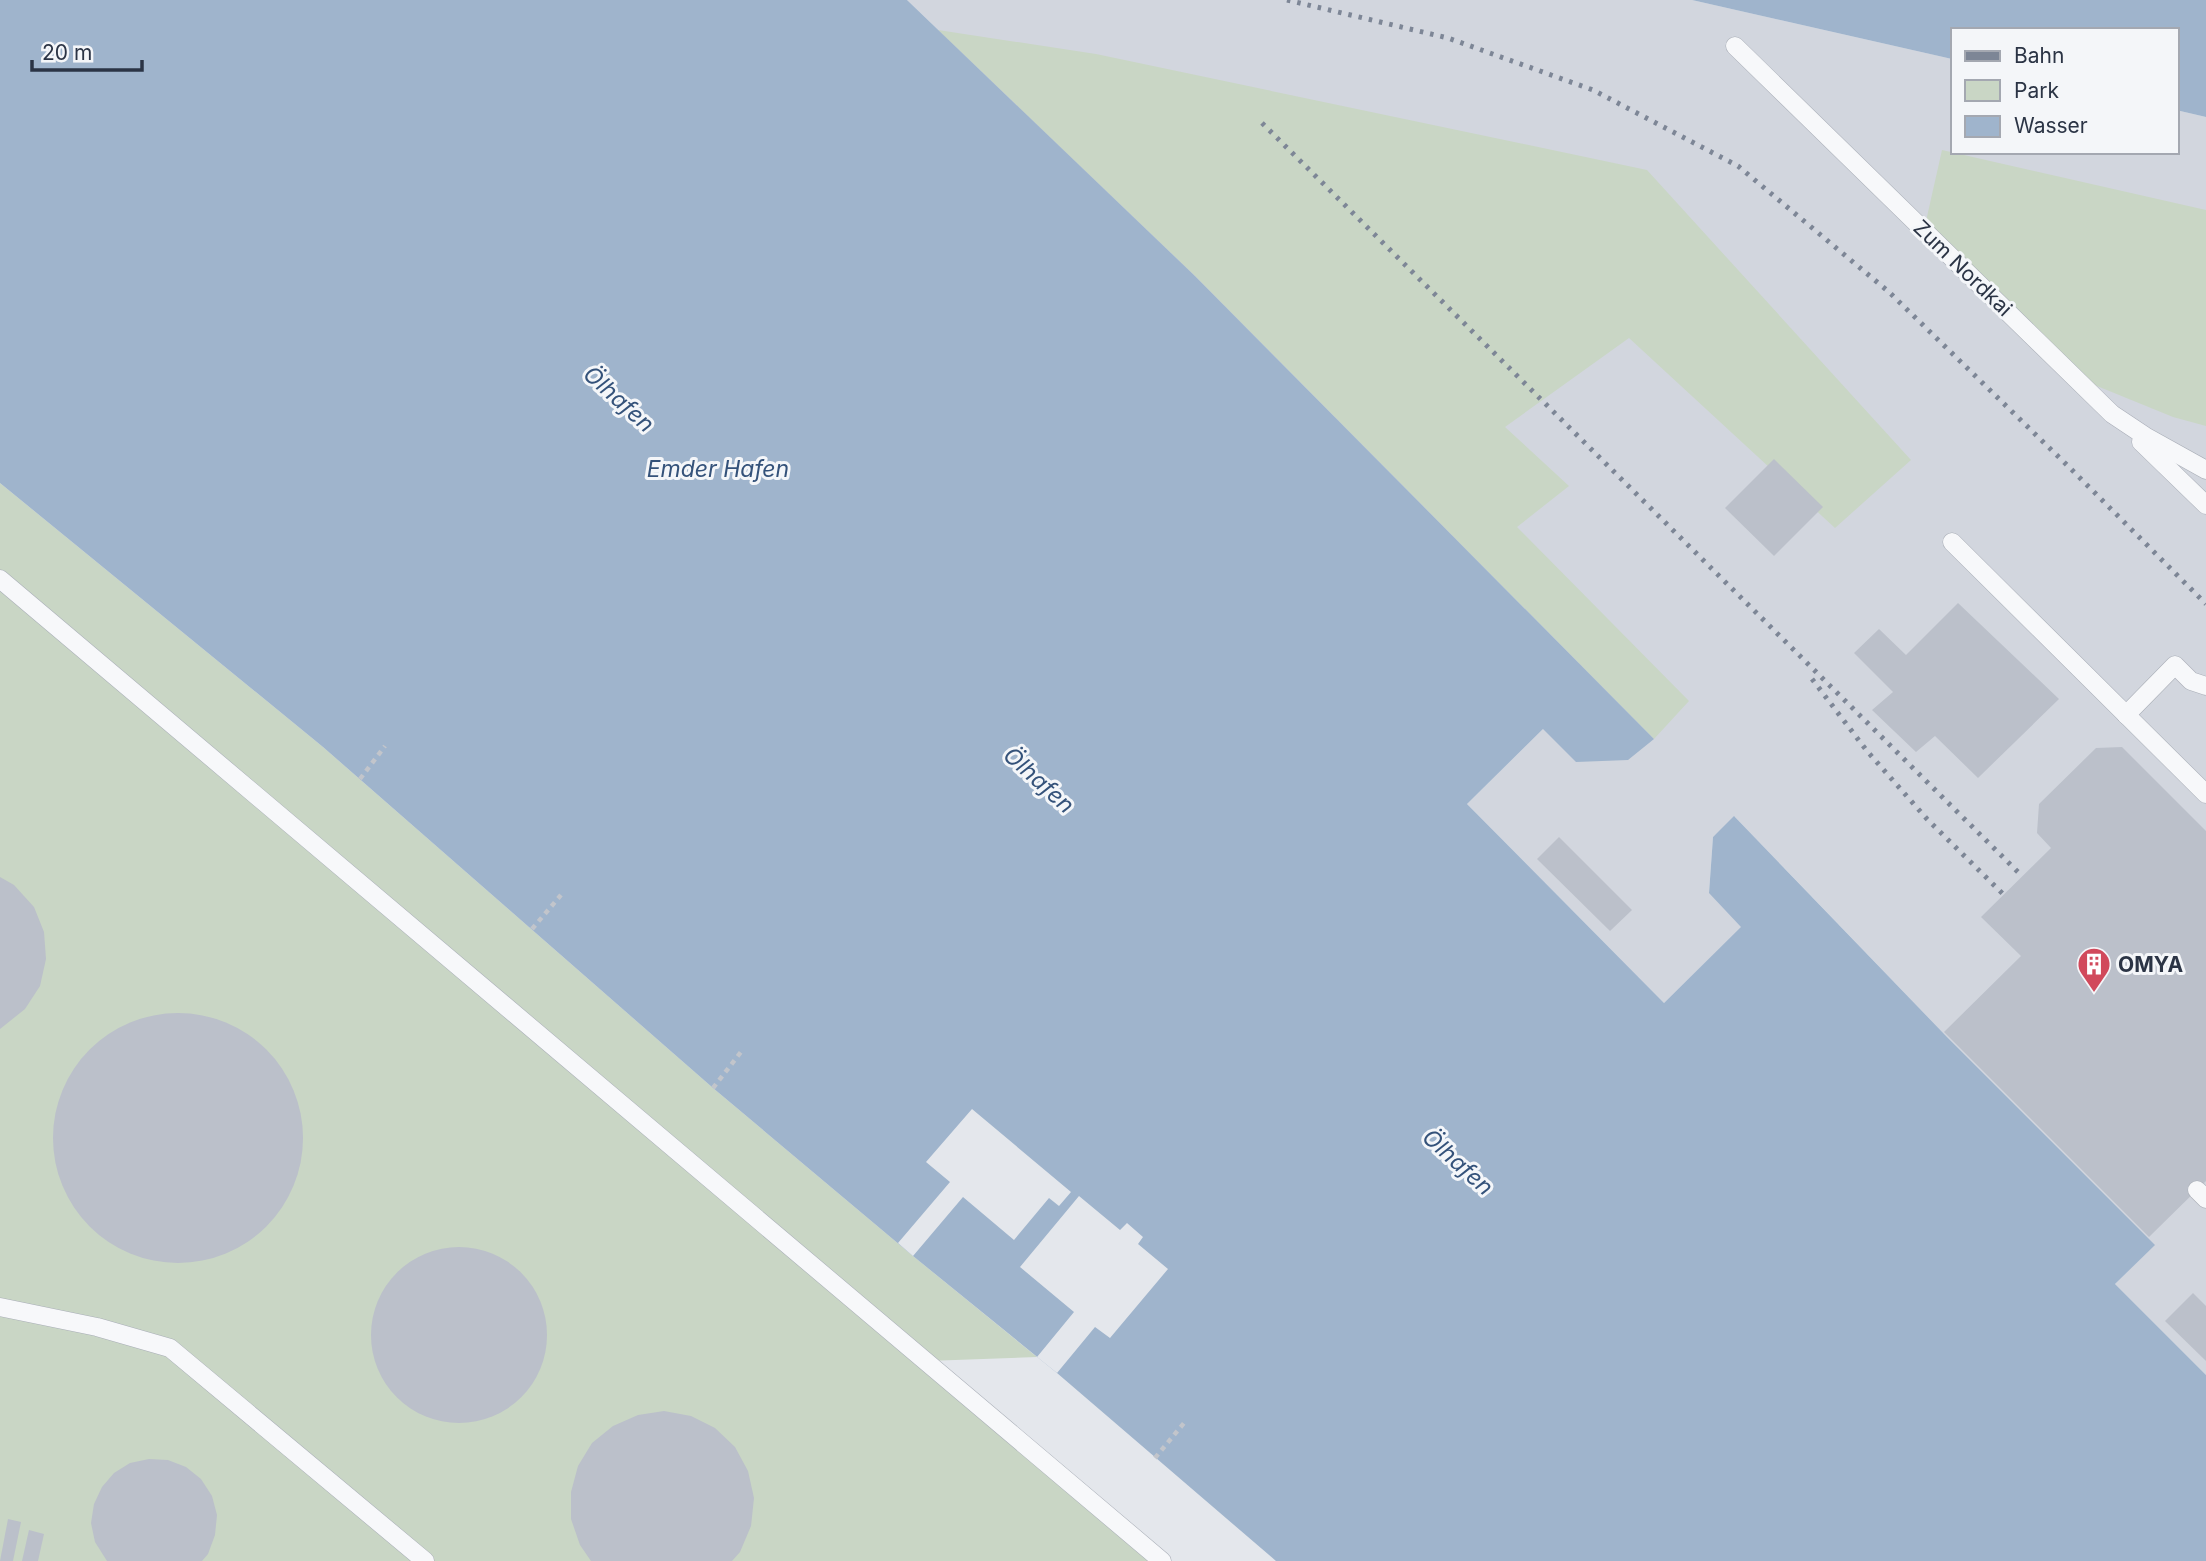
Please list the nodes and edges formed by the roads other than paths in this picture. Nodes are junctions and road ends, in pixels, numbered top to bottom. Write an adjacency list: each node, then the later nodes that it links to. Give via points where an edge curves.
1 (1735, 46): 2 (lane, Zum Nordkai)
2 (2112, 414): 3 (lane, Zum Nordkai); 4 (lane)
3 (2206, 470)
4 (2206, 505)
5 (1952, 542): 8 (lane)
6 (0, 579): 12 (lane)
7 (2206, 686): 8 (lane, via 2191,681 2175,665)
8 (2126, 715): 9 (lane)
9 (2206, 794)
10 (0, 1307): 11 (lane, via 170,1348)
11 (425, 1561)
12 (1162, 1561)

